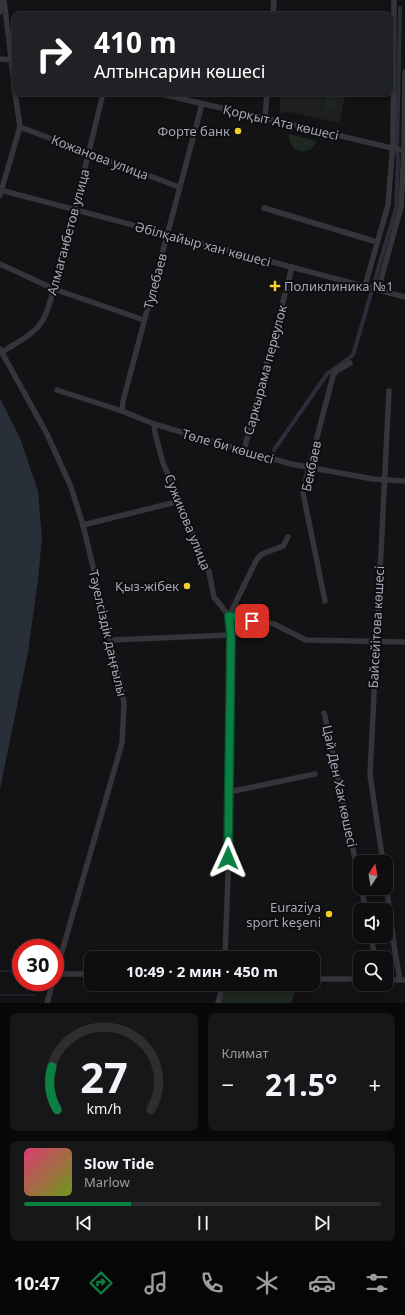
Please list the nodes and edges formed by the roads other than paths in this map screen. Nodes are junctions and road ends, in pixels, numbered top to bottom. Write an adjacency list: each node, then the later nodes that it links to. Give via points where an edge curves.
1 (3, 0): 4 (street); 6 (street)
2 (274, 0): 5 (street)
3 (394, 0): 10 (street)
4 (0, 12)
5 (273, 12)
6 (12, 53)
7 (0, 59): 8 (street)
8 (12, 59)
9 (405, 72): 20 (street)
10 (393, 74)
11 (16, 96): 18 (street)
12 (102, 96): 21 (street, Алмаганбетов улица)
13 (169, 96): 16 (street, Қорқыт Ата көшесі)
14 (267, 96): 17 (street)
15 (393, 96): 19 (street)
16 (202, 104): 17 (street, Қорқыт Ата көшесі); 22 (street, Тулебаев)
17 (265, 118): 19 (street, Қорқыт Ата көшесі)
18 (20, 127): 21 (street, Кожанова улица); 23 (street)
19 (392, 148): 20 (street, Қорқыт Ата көшесі); 27 (street, via 388,205)
20 (404, 151): 32 (street, via 401,207)
21 (89, 152): 22 (street, Кожанова улица); 25 (street, Алмаганбетов улица)
22 (179, 187): 26 (street, Тулебаев)
23 (0, 192): 25 (street, Әбілқайыр хан көшесі)
24 (264, 208): 27 (street)
25 (74, 210): 26 (street, Әбілқайыр хан көшесі); 31 (street, Алмаганбетов улица)
26 (167, 234): 29 (street, Әбілқайыр хан көшесі); 34 (street, Тулебаев)
27 (377, 242): 30 (street)
28 (0, 264): 31 (street)
29 (292, 267): 30 (street, Әбілқайыр хан көшесі); 41 (street, Саркырама переулок)
30 (365, 286): 32 (street, Әбілқайыр хан көшесі)
31 (54, 289): 34 (street); 35 (street, Алмаганбетов улица, via 41,324)
32 (378, 290): 33 (street, Әбілқайыр хан көшесі)
33 (405, 297)
34 (144, 320): 39 (street, Тулебаев)
35 (1, 351): 46 (street, Тәуелсіздік даңғылы, via 47,434 71,487)
36 (350, 363): 42 (street, Бекбаев, via 336,371 333,376)
37 (57, 390): 39 (street, Төле би көшесі)
38 (389, 391): 43 (street, Байсейітова көшесі)
39 (122, 411): 40 (street, Төле би көшесі)
40 (154, 424): 41 (street, Төле би көшесі); 45 (street, Сужикова улица, via 163,463)
41 (244, 450): 42 (street, Төле би көшесі)
42 (309, 467): 43 (street, Төле би көшесі); 48 (street, Бекбаев, via 303,493)
43 (384, 480): 44 (street, Төле би көшесі); 52 (street, Байсейітова көшесі)
44 (405, 481)
45 (180, 501): 46 (street); 49 (street, Сужикова улица, via 209,572 214,597)
46 (83, 525): 51 (street, Тәуелсіздік даңғылы)
47 (288, 537): 49 (street, via 283,546 262,554 257,559)
48 (324, 601)
49 (229, 616): 50 (street); 52 (street, via 274,624 306,640)
50 (231, 635): 51 (street); 56 (street)
51 (111, 640): 60 (street, Тәуелсіздік даңғылы, via 124,706 122,743)
52 (376, 642): 53 (street); 58 (street, Байсейітова көшесі, via 370,775)
53 (405, 642)
54 (324, 713): 57 (street, Цай Ден Хак көшесі)
55 (315, 774): 56 (street)
56 (228, 792): 61 (street)
57 (354, 855)
58 (382, 855)
59 (388, 895): 66 (street)
60 (64, 944)
61 (225, 951)
62 (84, 974): 63 (street)
63 (64, 975)
64 (320, 979): 65 (street)
65 (353, 979)
66 (402, 980)
67 (50, 991): 69 (street)
68 (221, 991): 70 (street)
69 (47, 1003)
70 (218, 1003)

